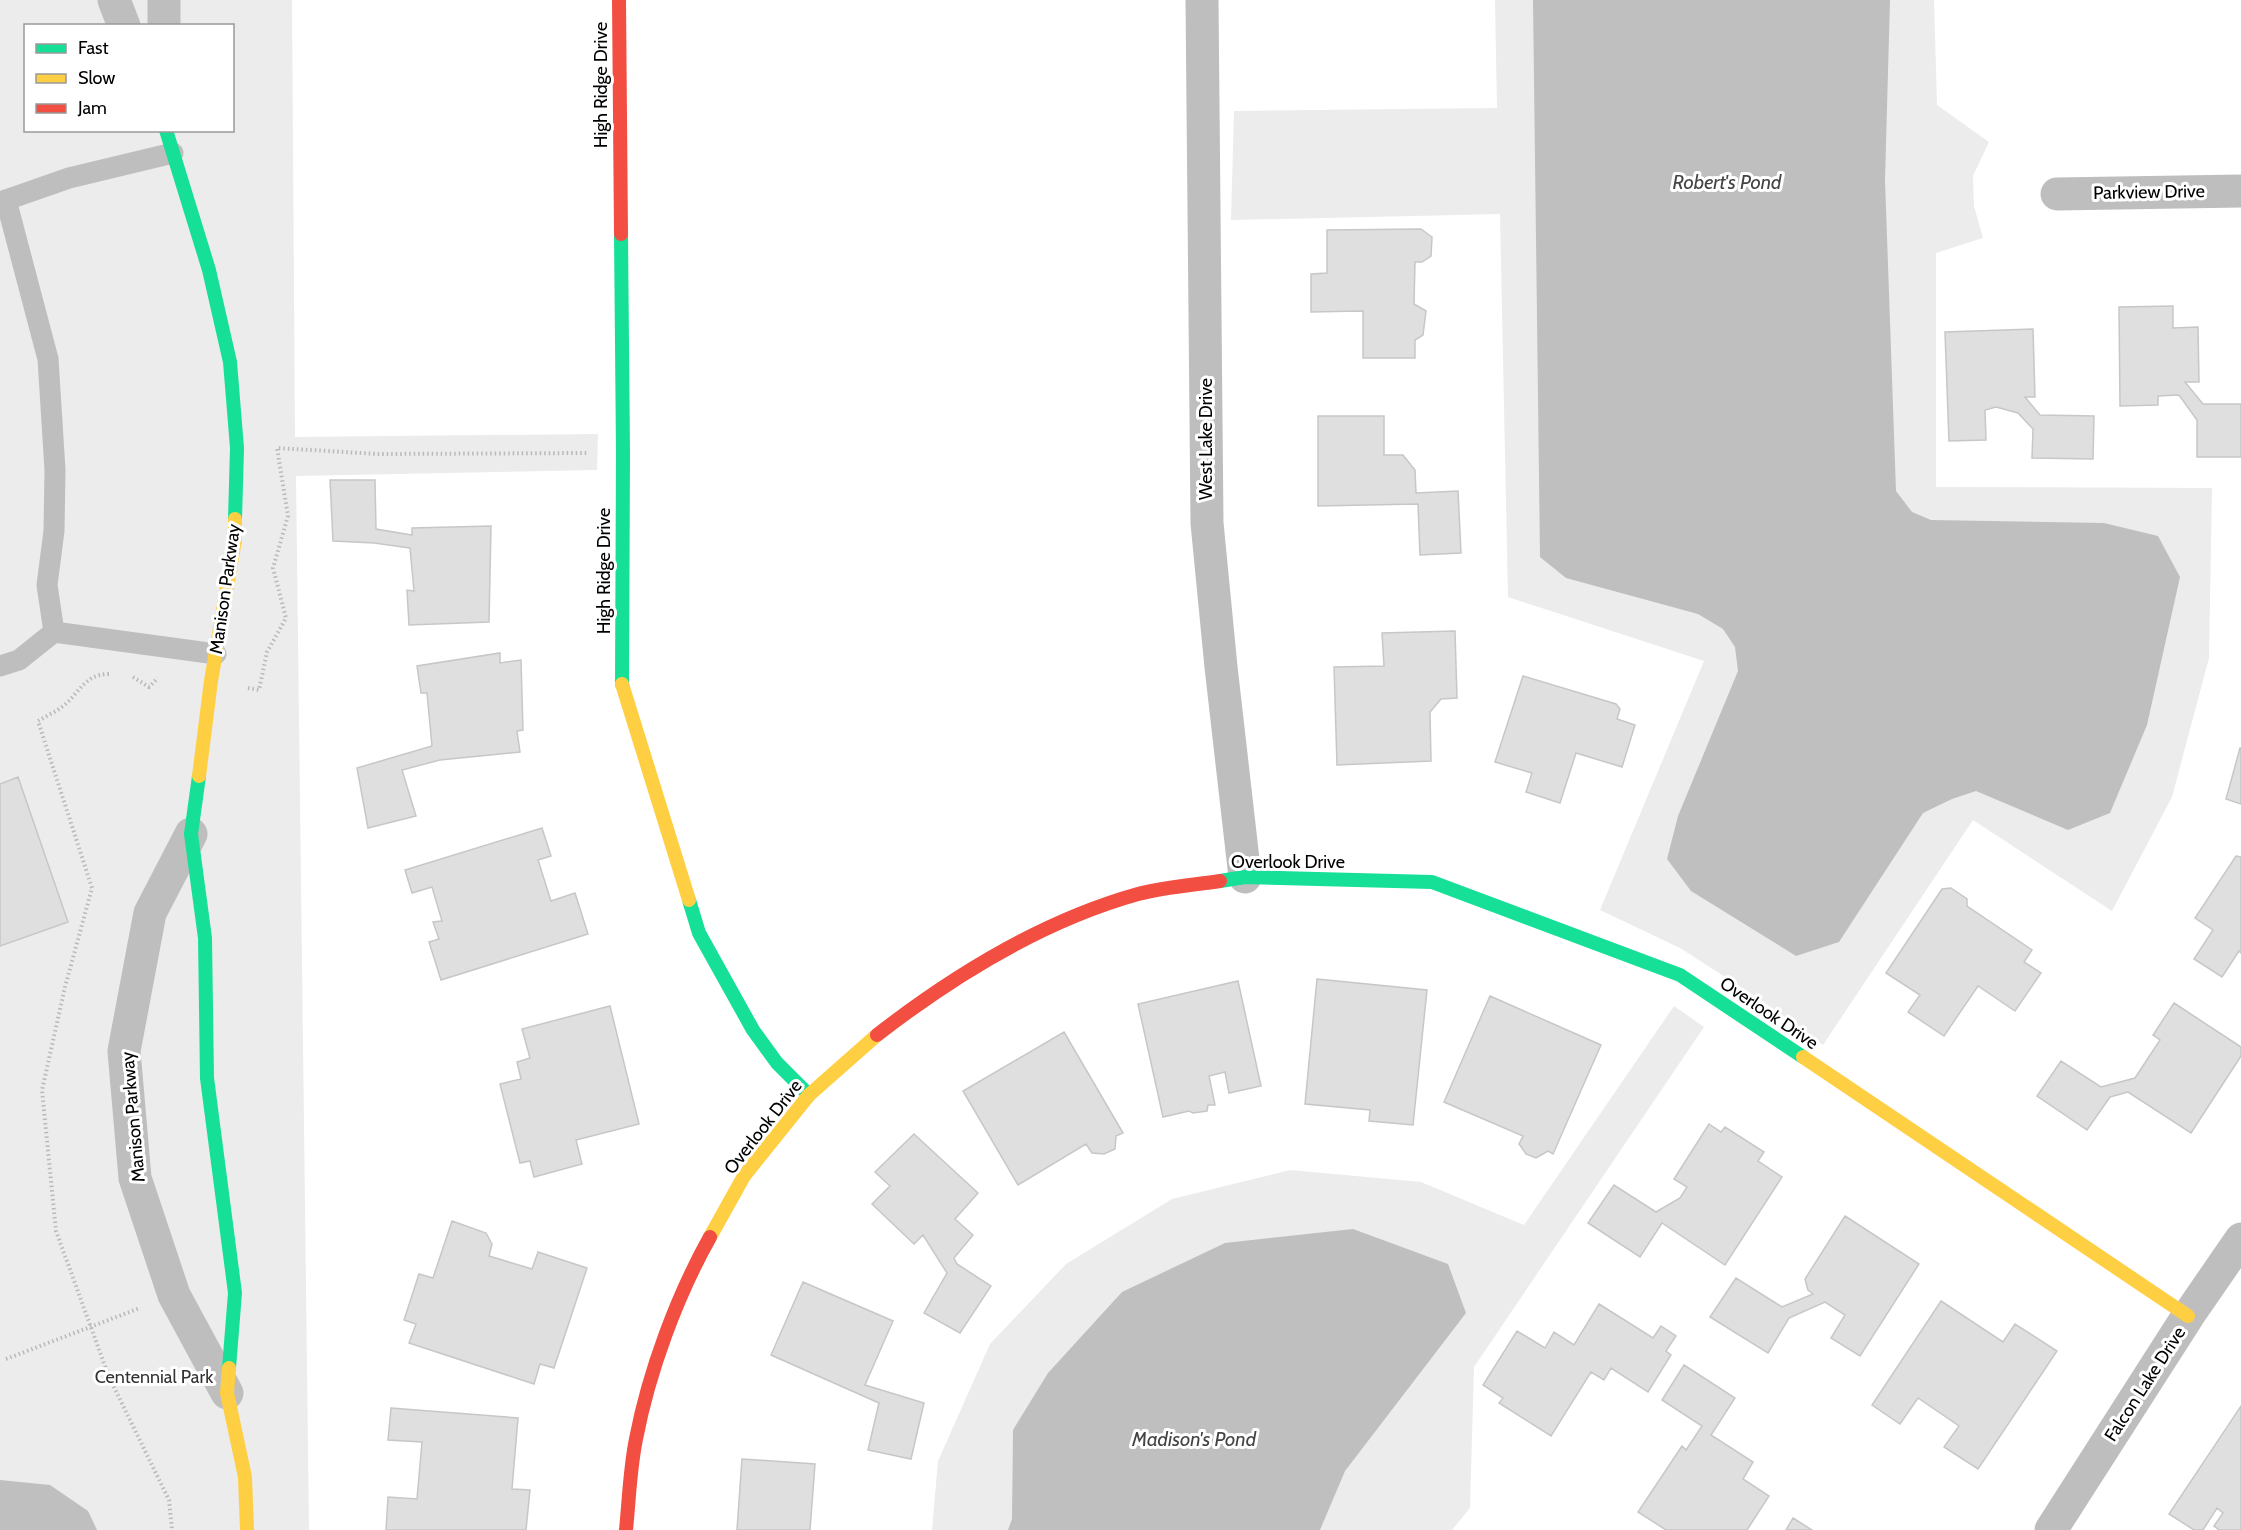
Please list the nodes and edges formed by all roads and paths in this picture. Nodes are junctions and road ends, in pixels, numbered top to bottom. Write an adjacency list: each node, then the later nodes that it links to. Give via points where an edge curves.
1 (114, 0): 5 (street)
2 (164, 0): 6 (street)
3 (619, 0): 20 (street, High Ridge Drive, via 621,682 699,933 753,1030 777,1063)
4 (1202, 0): 19 (street, West Lake Drive, via 1207,523)
5 (123, 24)
6 (164, 24)
7 (169, 137): 10 (lane); 13 (street, Manison Parkway, via 209,270 230,362 237,438 234,540)
8 (2241, 190): 9 (street, Parkview Drive)
9 (2057, 194)
10 (3, 201): 12 (lane, via 48,359 55,471 54,531 47,585)
11 (597, 453): 17 (path, via 378,454 277,448 288,516 273,568 286,618 267,652 260,690)
12 (54, 632): 13 (lane); 14 (lane, via 19,660)
13 (216, 654): 17 (street, Manison Parkway)
14 (0, 666)
15 (112, 674): 24 (path, via 83,682 64,706 38,720 92,888 64,987 42,1090 56,1231)
16 (129, 674): 17 (path, via 149,687 160,676)
17 (211, 681): 18 (street, Manison Parkway)
18 (191, 834): 22 (street, Manison Parkway, via 150,913 124,1052 135,1178); 26 (street, Manison Parkway, via 205,938 207,1078 235,1293)
19 (1245, 877): 20 (street, Overlook Drive, via 1139,894 1048,927 957,978 878,1034); 23 (street, Overlook Drive, via 1432,882 1680,975)
20 (809, 1095): 29 (street, Overlook Drive, via 744,1176 698,1258 661,1346 636,1439)
21 (2241, 1239): 23 (street, Falcon Lake Drive)
22 (174, 1295): 24 (path); 26 (street, Manison Parkway)
23 (2188, 1316): 30 (street, Falcon Lake Drive)
24 (91, 1327): 25 (path); 27 (path, via 109,1377 169,1500)
25 (6, 1359)
26 (227, 1393): 28 (street, Manison Parkway, via 245,1477)
27 (172, 1530)
28 (247, 1530)
29 (626, 1530)
30 (2051, 1530)

